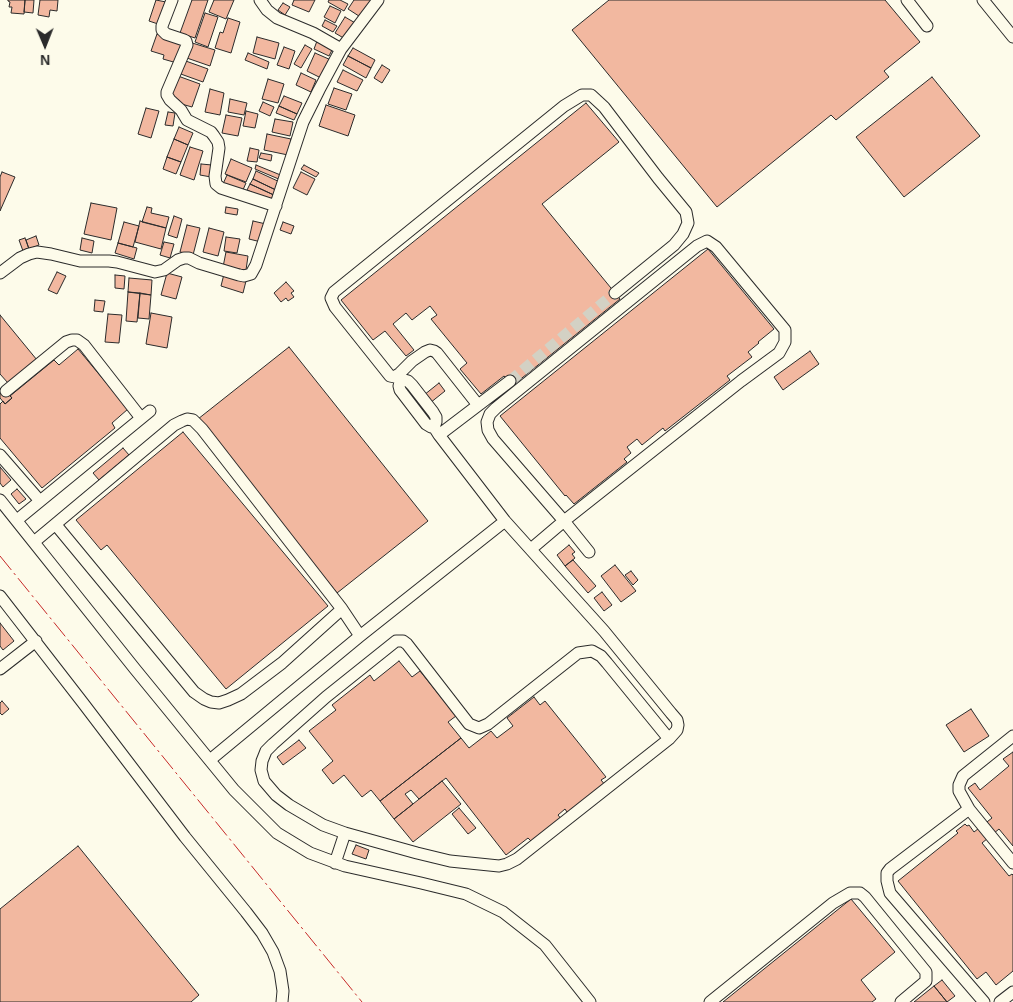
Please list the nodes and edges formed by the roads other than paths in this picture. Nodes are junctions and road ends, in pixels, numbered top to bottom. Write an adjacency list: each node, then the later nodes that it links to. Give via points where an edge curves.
1 (172, 0): 9 (street, via 162,30 187,44 167,95 187,120 211,132 218,142 216,184)
2 (260, 0): 8 (street, via 277,18)
3 (378, 0): 8 (street)
4 (906, 0): 6 (street)
5 (983, 0): 7 (street)
6 (927, 26)
7 (1013, 37)
8 (341, 49): 9 (street, via 304,122)
9 (276, 206): 10 (street, via 256,265 248,275 189,258 156,272 109,260 80,261 37,252 20,258)
10 (0, 273)
11 (615, 293): 12 (street, via 674,245 688,223 686,212 604,106 592,95 582,96 564,106 334,292 331,298 335,307 390,376)
12 (399, 377): 15 (street, via 412,361 425,352 434,351); 16 (street, via 400,390 426,424)
13 (510, 381): 15 (street)
14 (6, 392): 19 (street, via 61,346 78,340 146,415)
15 (478, 405): 16 (street)
16 (436, 431): 21 (street)
17 (0, 455): 19 (street)
18 (0, 500): 20 (street)
19 (40, 502): 20 (street)
20 (16, 520): 24 (street)
21 (505, 521): 25 (street); 29 (street)
22 (564, 521): 22 (street, via 779,353 785,342 785,330 716,247 707,241 490,414 487,422 493,438); 25 (street); 26 (street)
23 (56, 525): 24 (street); 28 (street, via 194,692 211,702 219,703 241,694); 28 (street, via 174,425 182,420 193,420)
24 (34, 542): 34 (street)
25 (531, 549): 33 (street, via 677,720 676,730)
26 (589, 552)
27 (0, 596): 30 (street)
28 (342, 608): 29 (street)
29 (360, 636): 34 (street)
30 (36, 641): 31 (street); 40 (street, via 262,933 280,971)
31 (0, 669)
32 (1013, 736): 35 (street, via 963,776 959,791)
33 (669, 739): 36 (street, via 507,864 450,861); 36 (street, via 607,663 592,651 578,653 479,728 469,724 407,644 396,641 273,744 262,761 264,781 276,795 323,825)
34 (210, 760): 37 (street, via 234,790 278,834 310,853)
35 (969, 809): 38 (street); 44 (street, via 890,869 887,881 890,893)
36 (345, 833): 37 (street)
37 (335, 862): 41 (street, via 466,894 504,912 545,945)
38 (1013, 863)
39 (1013, 992): 45 (street)
40 (282, 1002)
41 (590, 1002)
42 (710, 1002): 43 (street, via 833,903 850,893 860,893 926,972 926,981)
43 (901, 1002)
44 (984, 1002)
45 (1000, 1002)

